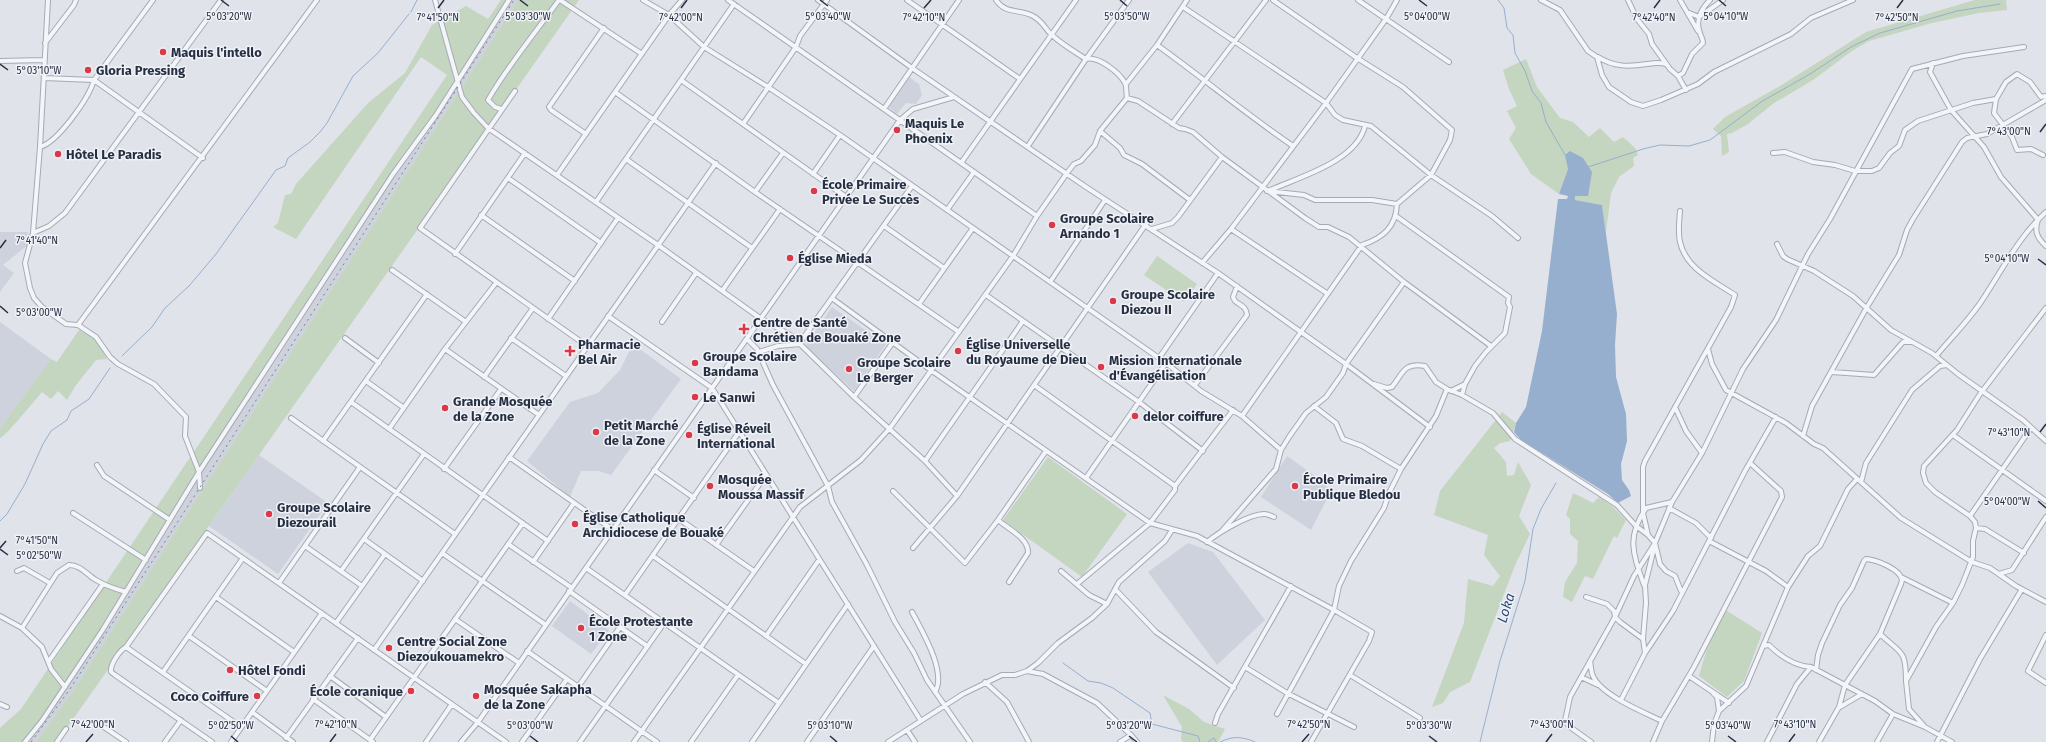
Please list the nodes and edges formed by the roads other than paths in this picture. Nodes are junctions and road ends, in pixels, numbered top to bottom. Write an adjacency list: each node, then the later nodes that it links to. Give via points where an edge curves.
1 (48, 0): 41 (street)
2 (76, 0): 41 (street)
3 (153, 0): 60 (street)
4 (221, 0): 78 (street)
5 (317, 0): 99 (street)
6 (435, 0): 63 (street)
7 (509, 0): 63 (street)
8 (560, 0): 38 (street); 75 (street, via 508,66 488,100)
9 (643, 0): 34 (street)
10 (682, 0): 34 (street)
11 (728, 0): 30 (street)
12 (818, 0): 31 (street)
13 (827, 0): 31 (street)
14 (907, 0): 37 (street)
15 (959, 0): 37 (street)
16 (996, 0): 40 (street, via 1001,7 1010,12 1032,16 1047,27)
17 (1076, 0): 40 (street)
18 (1129, 0): 50 (street)
19 (1187, 0): 32 (street)
20 (1266, 0): 42 (street)
21 (1273, 0): 49 (street)
22 (1358, 0): 36 (street)
23 (1397, 0): 36 (street)
24 (1541, 0): 48 (street, via 1560,10 1588,51)
25 (1628, 0): 55 (street)
26 (1680, 0): 33 (street)
27 (1710, 0): 35 (street, via 1701,10)
28 (1723, 0): 35 (street)
29 (1853, 0): 66 (street, via 1811,18 1791,34 1754,50)
30 (734, 4): 44 (street); 45 (street)
31 (824, 4): 45 (street, via 800,36); 56 (street)
32 (1183, 7): 42 (street); 43 (street)
33 (1687, 12): 35 (street); 39 (street)
34 (669, 15): 44 (street); 47 (street)
35 (1699, 17): 39 (street)
36 (1386, 19): 49 (street); 53 (street)
37 (942, 25): 56 (street); 59 (street)
38 (604, 28): 47 (street); 88 (street, via 549,107)
39 (1700, 33): 57 (street, via 1703,43 1692,54 1683,72)
40 (1051, 35): 50 (street); 59 (street)
41 (45, 43): 51 (street)
42 (1234, 43): 62 (street); 74 (street)
43 (1157, 45): 62 (street); 64 (street)
44 (704, 47): 61 (street); 65 (street)
45 (796, 47): 65 (street); 76 (street)
46 (2024, 47): 54 (street)
47 (642, 54): 68 (street)
48 (1597, 57): 55 (street, via 1608,64 1623,66 1658,62); 66 (street, via 1602,75 1609,87 1637,105 1643,106)
49 (1357, 58): 74 (street); 109 (street, via 1402,87 1452,130 1450,140)
50 (1086, 59): 64 (street, via 1098,60); 91 (street)
51 (44, 60): 52 (street); 58 (street)
52 (0, 61)
53 (1449, 62)
54 (1933, 63): 77 (street, via 1930,72); 104 (street, via 1912,69)
55 (1666, 64): 57 (street)
56 (912, 68): 69 (street); 76 (street)
57 (1678, 76): 66 (street)
58 (44, 78): 60 (street); 93 (street)
59 (1020, 79): 81 (street)
60 (94, 80): 78 (street); 93 (street, via 87,97 55,138 48,145)
61 (681, 80): 79 (street); 82 (street)
62 (1206, 80): 83 (street); 92 (street, via 1260,124)
63 (457, 82): 86 (street, via 462,97); 247 (street, via 388,180)
64 (1126, 84): 71 (street)
65 (768, 87): 82 (street); 89 (street)
66 (1686, 90)
67 (515, 91): 75 (street)
68 (616, 92): 79 (street); 88 (street)
69 (954, 96): 80 (street, via 913,109); 81 (street)
70 (2046, 96): 72 (street, via 2041,97 2030,82 2018,74 2006,82)
71 (1127, 98): 83 (street, via 1138,101); 87 (street)
72 (1996, 99): 77 (street); 84 (street, via 1994,113)
73 (2046, 100): 84 (street)
74 (1326, 103): 85 (street, via 1335,115 1343,120); 92 (street)
75 (501, 109): 86 (street)
76 (884, 109): 80 (street)
77 (1951, 110): 90 (street); 104 (street, via 1918,121 1905,130 1899,146 1879,168 1872,171)
78 (139, 111): 99 (street); 135 (street, via 64,213 49,226)
79 (655, 119): 101 (street); 102 (street)
80 (900, 120): 100 (street); 103 (street)
81 (990, 121): 91 (street); 103 (street)
82 (743, 124): 95 (street)
83 (1172, 124): 98 (street, via 1193,132)
84 (2002, 125): 90 (street, via 1987,134); 97 (street, via 2012,137 2017,150 2030,150)
85 (1365, 126): 109 (street, via 1371,126); 113 (street, via 1359,142 1347,153 1314,173)
86 (488, 128): 94 (street); 144 (street, via 420,227)
87 (1100, 131): 106 (street, via 1095,145); 117 (street, via 1120,148 1124,155 1142,164)
88 (586, 134): 108 (street)
89 (840, 135): 100 (street); 107 (street)
90 (1974, 136): 129 (street, via 1984,147 2001,177); 164 (street, via 1962,142 1912,219 1899,255)
91 (1028, 146): 106 (street)
92 (1293, 146): 112 (street)
93 (40, 147): 135 (street)
94 (525, 153): 108 (street); 110 (street)
95 (782, 153): 107 (street); 114 (street)
96 (1773, 154): 104 (street, via 1785,152 1814,162)
97 (2043, 155)
98 (1222, 157): 112 (street); 117 (street)
99 (202, 158): 174 (street)
100 (873, 158): 111 (street); 115 (street)
101 (626, 159): 118 (street); 119 (street)
102 (716, 163): 114 (street); 119 (street)
103 (961, 163): 105 (street)
104 (1855, 171): 148 (street)
105 (974, 172): 122 (street); 126 (street)
106 (1067, 173): 116 (street); 126 (street)
107 (813, 174): 115 (street)
108 (558, 175): 118 (street)
109 (1432, 175): 120 (street); 137 (street, via 1492,216)
110 (508, 178): 125 (street); 138 (street)
111 (912, 186): 122 (street); 131 (street)
112 (1261, 188): 113 (street); 134 (street)
113 (1267, 191): 120 (street, via 1304,195 1315,200 1372,200); 142 (street, via 1319,227 1337,230)
114 (755, 192): 121 (street)
115 (846, 197): 136 (street)
116 (1105, 200): 130 (street); 155 (street)
117 (1190, 200): 133 (street, via 1172,223)
118 (596, 202): 128 (street)
119 (688, 202): 140 (street); 143 (street)
120 (1397, 204): 127 (street)
121 (780, 208): 136 (street); 143 (street)
122 (947, 210): 132 (street)
123 (1680, 211): 187 (street, via 1679,241 1686,258 1704,276 1735,295)
124 (2046, 212): 129 (street)
125 (481, 216): 144 (street); 153 (street)
126 (1037, 216): 145 (street)
127 (1396, 216): 142 (street, via 1380,238 1362,244); 184 (street, via 1509,297 1510,307 1505,333)
128 (618, 218): 138 (street); 140 (street)
129 (2038, 220): 141 (street, via 2035,229); 189 (street, via 1981,302)
130 (1146, 224): 133 (street); 166 (street)
131 (884, 226): 146 (street); 149 (street)
132 (973, 228): 145 (street); 149 (street)
133 (1151, 229): 147 (street)
134 (1231, 229): 147 (street); 160 (street)
135 (34, 233): 174 (street, via 26,263 34,298 66,324)
136 (819, 236): 146 (street); 169 (street)
137 (1518, 238)
138 (601, 243): 153 (street)
139 (1778, 244): 148 (street, via 1783,256)
140 (658, 245): 151 (street); 168 (street)
141 (2046, 246)
142 (1361, 247): 156 (street); 160 (street)
143 (752, 248): 158 (street)
144 (455, 254): 154 (street)
145 (1013, 256): 155 (street); 161 (street)
146 (858, 263): 162 (street); 163 (street)
147 (1202, 263): 152 (street)
148 (1802, 267): 164 (street, via 1814,271); 208 (street, via 1776,320 1743,369)
149 (944, 268): 163 (street)
150 (392, 270): 159 (street)
151 (696, 273): 158 (street); 173 (street)
152 (1218, 273): 157 (street); 190 (street)
153 (575, 281): 170 (street)
154 (496, 282): 165 (street); 172 (street)
155 (1050, 282): 166 (street)
156 (1404, 282): 184 (street); 193 (street)
157 (1237, 286): 176 (street); 202 (street, via 1235,301 1242,305 1247,316)
158 (722, 291): 169 (street)
159 (427, 294): 172 (street); 191 (street)
160 (1328, 294): 176 (street)
161 (986, 295): 171 (street); 175 (street)
162 (833, 299): 180 (street); 182 (street)
163 (919, 304): 175 (street)
164 (1867, 307): 181 (street, via 1891,330); 196 (street)
165 (533, 308): 170 (street); 178 (street)
166 (1088, 308): 185 (street); 190 (street)
167 (2046, 308): 207 (street)
168 (608, 316): 183 (street); 204 (street)
169 (760, 318): 179 (street); 182 (street)
170 (548, 319): 183 (street)
171 (1023, 321): 185 (street); 211 (street)
172 (466, 322): 186 (street)
173 (662, 322)
174 (78, 325): 247 (street, via 96,337 118,364 154,384 180,408 186,417 186,440)
175 (959, 332): 195 (street)
176 (1301, 333): 193 (street); 219 (street)
177 (345, 338): 191 (street)
178 (511, 338): 197 (street); 198 (street)
179 (746, 339): 188 (street); 204 (street)
180 (893, 342): 195 (street); 210 (street)
181 (1914, 342): 189 (street); 196 (street, via 1903,342 1874,375)
182 (801, 343): 188 (street); 210 (street, via 803,349)
183 (587, 346): 197 (street)
184 (1492, 346): 201 (street, via 1475,366)
185 (1061, 347): 203 (street); 213 (street)
186 (445, 349): 198 (street); 216 (street)
187 (1708, 349): 208 (street, via 1721,384); 215 (street)
188 (759, 352): 251 (street, via 773,385)
189 (1936, 356): 194 (street)
190 (1159, 358): 192 (street)
191 (379, 362): 199 (street)
192 (1166, 363): 202 (street); 213 (street)
193 (1346, 364): 200 (street); 214 (street, via 1338,382 1326,397)
194 (1947, 365): 207 (street); 250 (street, via 1940,366 1912,390 1866,463)
195 (932, 371): 211 (street); 224 (street)
196 (1832, 372): 229 (street, via 1812,406)
197 (566, 376): 218 (street)
198 (484, 377): 205 (street)
199 (366, 381): 212 (street); 216 (street)
200 (1370, 382): 206 (street, via 1387,388 1392,387 1404,369 1421,366 1428,369 1436,382); 223 (street)
201 (1465, 384): 206 (street); 209 (street)
202 (1195, 385): 217 (street)
203 (1034, 386): 222 (street); 230 (street)
204 (712, 388): 227 (street); 245 (street)
205 (501, 389): 218 (street); 244 (street)
206 (1449, 390): 209 (street); 223 (street)
207 (1983, 390): 225 (street); 228 (street)
208 (1731, 393): 220 (street); 236 (street)
209 (1462, 395): 274 (street, via 1492,414 1515,439 1608,498)
210 (854, 397): 224 (street)
211 (970, 397): 222 (street); 239 (street)
212 (351, 402): 226 (street); 231 (street)
213 (1139, 402): 230 (street); 235 (street)
214 (1314, 406): 233 (street); 243 (street, via 1336,423 1343,439 1362,446)
215 (1675, 407): 236 (street, via 1686,431); 264 (street, via 1643,467)
216 (404, 408): 226 (street)
217 (1233, 410): 219 (street); 235 (street)
218 (538, 415): 238 (street)
219 (1242, 416): 233 (street)
220 (1776, 417): 229 (street); 240 (street)
221 (290, 418): 231 (street)
222 (1007, 424): 234 (street); 257 (street)
223 (1430, 427): 243 (street)
224 (890, 428): 239 (street); 251 (street, via 861,460)
225 (2031, 428): 232 (street); 246 (street)
226 (389, 429): 237 (street)
227 (739, 432): 248 (street); 258 (street)
228 (1953, 435): 246 (street); 265 (street, via 1924,466 1923,473 1926,483)
229 (1803, 436): 250 (street, via 1830,453)
230 (1112, 440): 249 (street); 252 (street)
231 (324, 441): 242 (street)
232 (2046, 441)
233 (1281, 450): 279 (street, via 1276,468)
234 (1046, 451): 249 (street); 271 (street)
235 (1202, 451): 252 (street)
236 (1702, 453): 260 (street)
237 (424, 454): 244 (street); 255 (street)
238 (509, 457): 256 (street); 261 (street)
239 (925, 461): 257 (street)
240 (1750, 463): 284 (street); 298 (street, via 1781,491 1782,497)
241 (97, 466): 270 (street, via 104,476)
242 (360, 467): 255 (street); 288 (street)
243 (1401, 468): 333 (street, via 1384,508 1351,561 1339,586)
244 (444, 469): 256 (street)
245 (654, 470): 258 (street); 277 (street)
246 (2002, 470): 259 (street); 265 (street)
247 (199, 472): 253 (street); 270 (street)
248 (766, 475): 268 (street); 289 (street)
249 (1086, 478): 273 (street)
250 (1859, 481): 300 (street, via 1901,518); 319 (street, via 1845,495 1820,546 1808,556)
251 (828, 486): 268 (street, via 804,503); 385 (street, via 832,502)
252 (1175, 486): 273 (street, via 1175,490)
253 (200, 488)
254 (893, 491): 276 (street)
255 (397, 493): 280 (street); 282 (street)
256 (482, 496): 272 (street); 280 (street)
257 (957, 496): 276 (street)
258 (694, 498): 269 (street)
259 (2046, 501)
260 (1672, 502): 262 (street); 264 (street, via 1650,507)
261 (574, 503): 277 (street); 283 (street)
262 (1669, 508): 284 (street, via 1696,523); 287 (street)
263 (73, 512): 296 (street)
264 (1643, 513): 274 (street); 281 (street)
265 (1970, 516): 275 (street)
266 (1274, 517): 279 (street, via 1263,514 1254,516)
267 (2046, 517): 292 (street)
268 (793, 518): 297 (street); 305 (street)
269 (679, 519): 289 (street); 294 (street)
270 (170, 520): 296 (street)
271 (998, 520): 276 (street, via 965,563); 311 (street, via 1025,542 1028,548 1028,554)
272 (522, 523): 283 (street); 286 (street)
273 (1150, 523): 278 (street); 315 (street)
274 (1636, 525): 281 (street); 302 (street, via 1633,546)
275 (1976, 528): 292 (street, via 1985,529); 300 (street)
276 (930, 529): 290 (street)
277 (613, 530): 301 (street)
278 (1172, 530): 285 (street, via 1197,536); 320 (street, via 1165,541 1118,582)
279 (1221, 532): 285 (street)
280 (455, 534): 291 (street)
281 (1648, 535): 287 (street)
282 (364, 539): 293 (street); 304 (street)
283 (548, 540): 299 (street)
284 (1710, 540): 298 (street); 323 (street)
285 (1207, 542): 318 (street)
286 (508, 544): 299 (street); 310 (street)
287 (1655, 544): 302 (street); 316 (street); 323 (street, via 1660,564 1675,576)
288 (305, 546): 304 (street); 313 (street)
289 (716, 546): 305 (street)
290 (913, 548)
291 (442, 553): 309 (street); 310 (street)
292 (2024, 553): 307 (street, via 2012,570)
293 (385, 554): 309 (street); 317 (street)
294 (653, 556): 325 (street); 332 (street)
295 (243, 558): 313 (street); 326 (street); 353 (street, via 207,532)
296 (146, 560): 324 (street)
297 (819, 560): 330 (street); 347 (street)
298 (1748, 561): 319 (street); 371 (street)
299 (533, 562): 322 (street)
300 (1972, 562): 307 (street, via 1982,564); 329 (street)
301 (586, 568): 322 (street); 325 (street)
302 (1638, 569): 316 (street); 337 (street)
303 (17, 571): 312 (street, via 24,568)
304 (341, 571): 317 (street)
305 (754, 571): 332 (street)
306 (1060, 571): 315 (street)
307 (1999, 574): 321 (street)
308 (1901, 577): 329 (street); 344 (street, via 1899,589); 365 (street, via 1899,573 1878,562 1869,559 1864,561 1822,643)
309 (423, 580): 355 (street)
310 (482, 581): 338 (street); 341 (street)
311 (1008, 582)
312 (50, 583): 314 (street, via 61,569 69,565 78,567); 343 (street)
313 (279, 583): 335 (street)
314 (103, 584): 324 (street); 360 (street)
315 (1077, 584): 331 (street, via 1089,595)
316 (1645, 585): 349 (street)
317 (362, 586): 339 (street)
318 (1291, 586): 333 (street); 363 (street)
319 (1788, 587): 352 (street)
320 (1115, 589): 331 (street); 382 (street, via 1156,632)
321 (2022, 589): 328 (street); 418 (street, via 1980,659)
322 (570, 590): 341 (street); 342 (street)
323 (1681, 591): 358 (street, via 1673,611)
324 (126, 592): 379 (street)
325 (625, 596): 340 (street)
326 (216, 597): 346 (street); 357 (street)
327 (1586, 597): 337 (street, via 1607,604 1614,611)
328 (2046, 602)
329 (1953, 603): 375 (street, via 1936,627)
330 (848, 604): 351 (street); 362 (street)
331 (1107, 604): 366 (street)
332 (728, 609): 347 (street); 354 (street)
333 (1334, 610): 369 (street, via 1372,632); 386 (street)
334 (912, 612): 385 (street, via 932,653 940,682)
335 (322, 613): 339 (street); 357 (street)
336 (0, 616): 343 (street)
337 (1615, 617): 349 (street); 359 (street)
338 (455, 619): 361 (street); 373 (street)
339 (336, 623): 348 (street)
340 (664, 623): 350 (street); 354 (street)
341 (546, 625): 356 (street)
342 (620, 627): 350 (street); 380 (street)
343 (22, 628): 360 (street, via 42,647)
344 (1880, 634): 375 (street, via 1903,656 1906,664); 378 (street)
345 (2046, 635): 377 (street, via 2028,671)
346 (189, 636): 367 (street); 384 (street)
347 (766, 636): 362 (street)
348 (358, 638): 355 (street); 370 (street)
349 (1643, 639): 358 (street)
350 (647, 646): 394 (street)
351 (874, 646): 406 (street); 437 (street)
352 (1763, 646): 364 (street, via 1769,645 1800,667); 390 (street, via 1746,686)
353 (126, 647): 367 (street); 405 (street, via 120,652 111,672)
354 (700, 647): 368 (street); 416 (street)
355 (374, 650): 373 (street)
356 (527, 651): 361 (street); 374 (street)
357 (294, 652): 384 (street)
358 (1645, 653): 389 (street)
359 (1590, 660): 372 (street); 381 (street, via 1593,676)
360 (48, 661): 379 (street)
361 (519, 663): 408 (street)
362 (806, 664): 391 (street)
363 (1245, 667): 382 (street); 386 (street)
364 (1811, 667): 365 (street); 448 (street, via 1796,684)
365 (1816, 670): 378 (street)
366 (1027, 671): 376 (street, via 1015,675 1002,675); 417 (street, via 1043,674 1097,703)
367 (163, 672): 411 (street)
368 (738, 675): 391 (street); 435 (street)
369 (1350, 675): 400 (street); 404 (street)
370 (330, 676): 388 (street); 403 (street)
371 (1689, 676): 383 (street); 407 (street)
372 (1581, 677): 381 (street); 445 (street, via 1568,701 1565,721)
373 (414, 678): 393 (street); 403 (street)
374 (567, 679): 380 (street); 431 (street)
375 (1906, 681): 413 (street, via 1910,709)
376 (985, 682): 395 (street); 441 (street, via 1007,702)
377 (2046, 683)
378 (1845, 685): 387 (street); 397 (street)
379 (65, 687): 421 (street)
380 (578, 687): 394 (street)
381 (1602, 687): 389 (street)
382 (1234, 688): 409 (street)
383 (1711, 690): 390 (street); 398 (street, via 1717,697)
384 (267, 691): 399 (street)
385 (935, 692): 395 (street)
386 (1287, 693): 400 (street); 401 (street)
387 (1862, 694): 397 (street); 402 (street)
388 (313, 699): 419 (street); 420 (street)
389 (1621, 700): 407 (street)
390 (1729, 702): 398 (street)
391 (779, 703): 436 (street)
392 (0, 704): 396 (street)
393 (452, 704): 408 (street); 428 (street)
394 (605, 706): 416 (street); 432 (street)
395 (944, 706): 406 (street); 440 (street)
396 (7, 707)
397 (1839, 707): 449 (street)
398 (1719, 711): 447 (street, via 1714,724)
399 (252, 712): 411 (street); 419 (street)
400 (1328, 713): 412 (street); 444 (street)
401 (1277, 714)
402 (1893, 714): 413 (street); 450 (street)
403 (386, 717): 420 (street)
404 (1420, 718)
405 (181, 720): 424 (street); 425 (street)
406 (921, 721): 415 (street)
407 (1662, 721): 446 (street)
408 (478, 722): 429 (street); 430 (street)
409 (1215, 723)
410 (101, 725): 423 (street)
411 (241, 727): 426 (street)
412 (1354, 727)
413 (1925, 727): 418 (street)
414 (66, 729): 422 (street)
415 (907, 730): 438 (street); 439 (street)
416 (642, 731): 433 (street); 434 (street)
417 (1131, 735): 442 (street); 443 (street)
418 (1940, 736): 451 (street); 452 (street)
419 (286, 738): 427 (street)
420 (372, 741)
421 (25, 742)
422 (57, 742)
423 (126, 742)
424 (165, 742)
425 (212, 742)
426 (231, 742)
427 (293, 742)
428 (426, 742)
429 (461, 742)
430 (506, 742)
431 (522, 742)
432 (580, 742)
433 (634, 742)
434 (657, 742)
435 (691, 742)
436 (752, 742)
437 (807, 742)
438 (888, 742)
439 (915, 742)
440 (970, 742)
441 (1029, 742)
442 (1120, 742)
443 (1137, 742)
444 (1311, 742)
445 (1590, 742)
446 (1653, 742)
447 (1712, 742)
448 (1767, 742)
449 (1819, 742)
450 (1877, 742)
451 (1937, 742)
452 (1952, 742)

